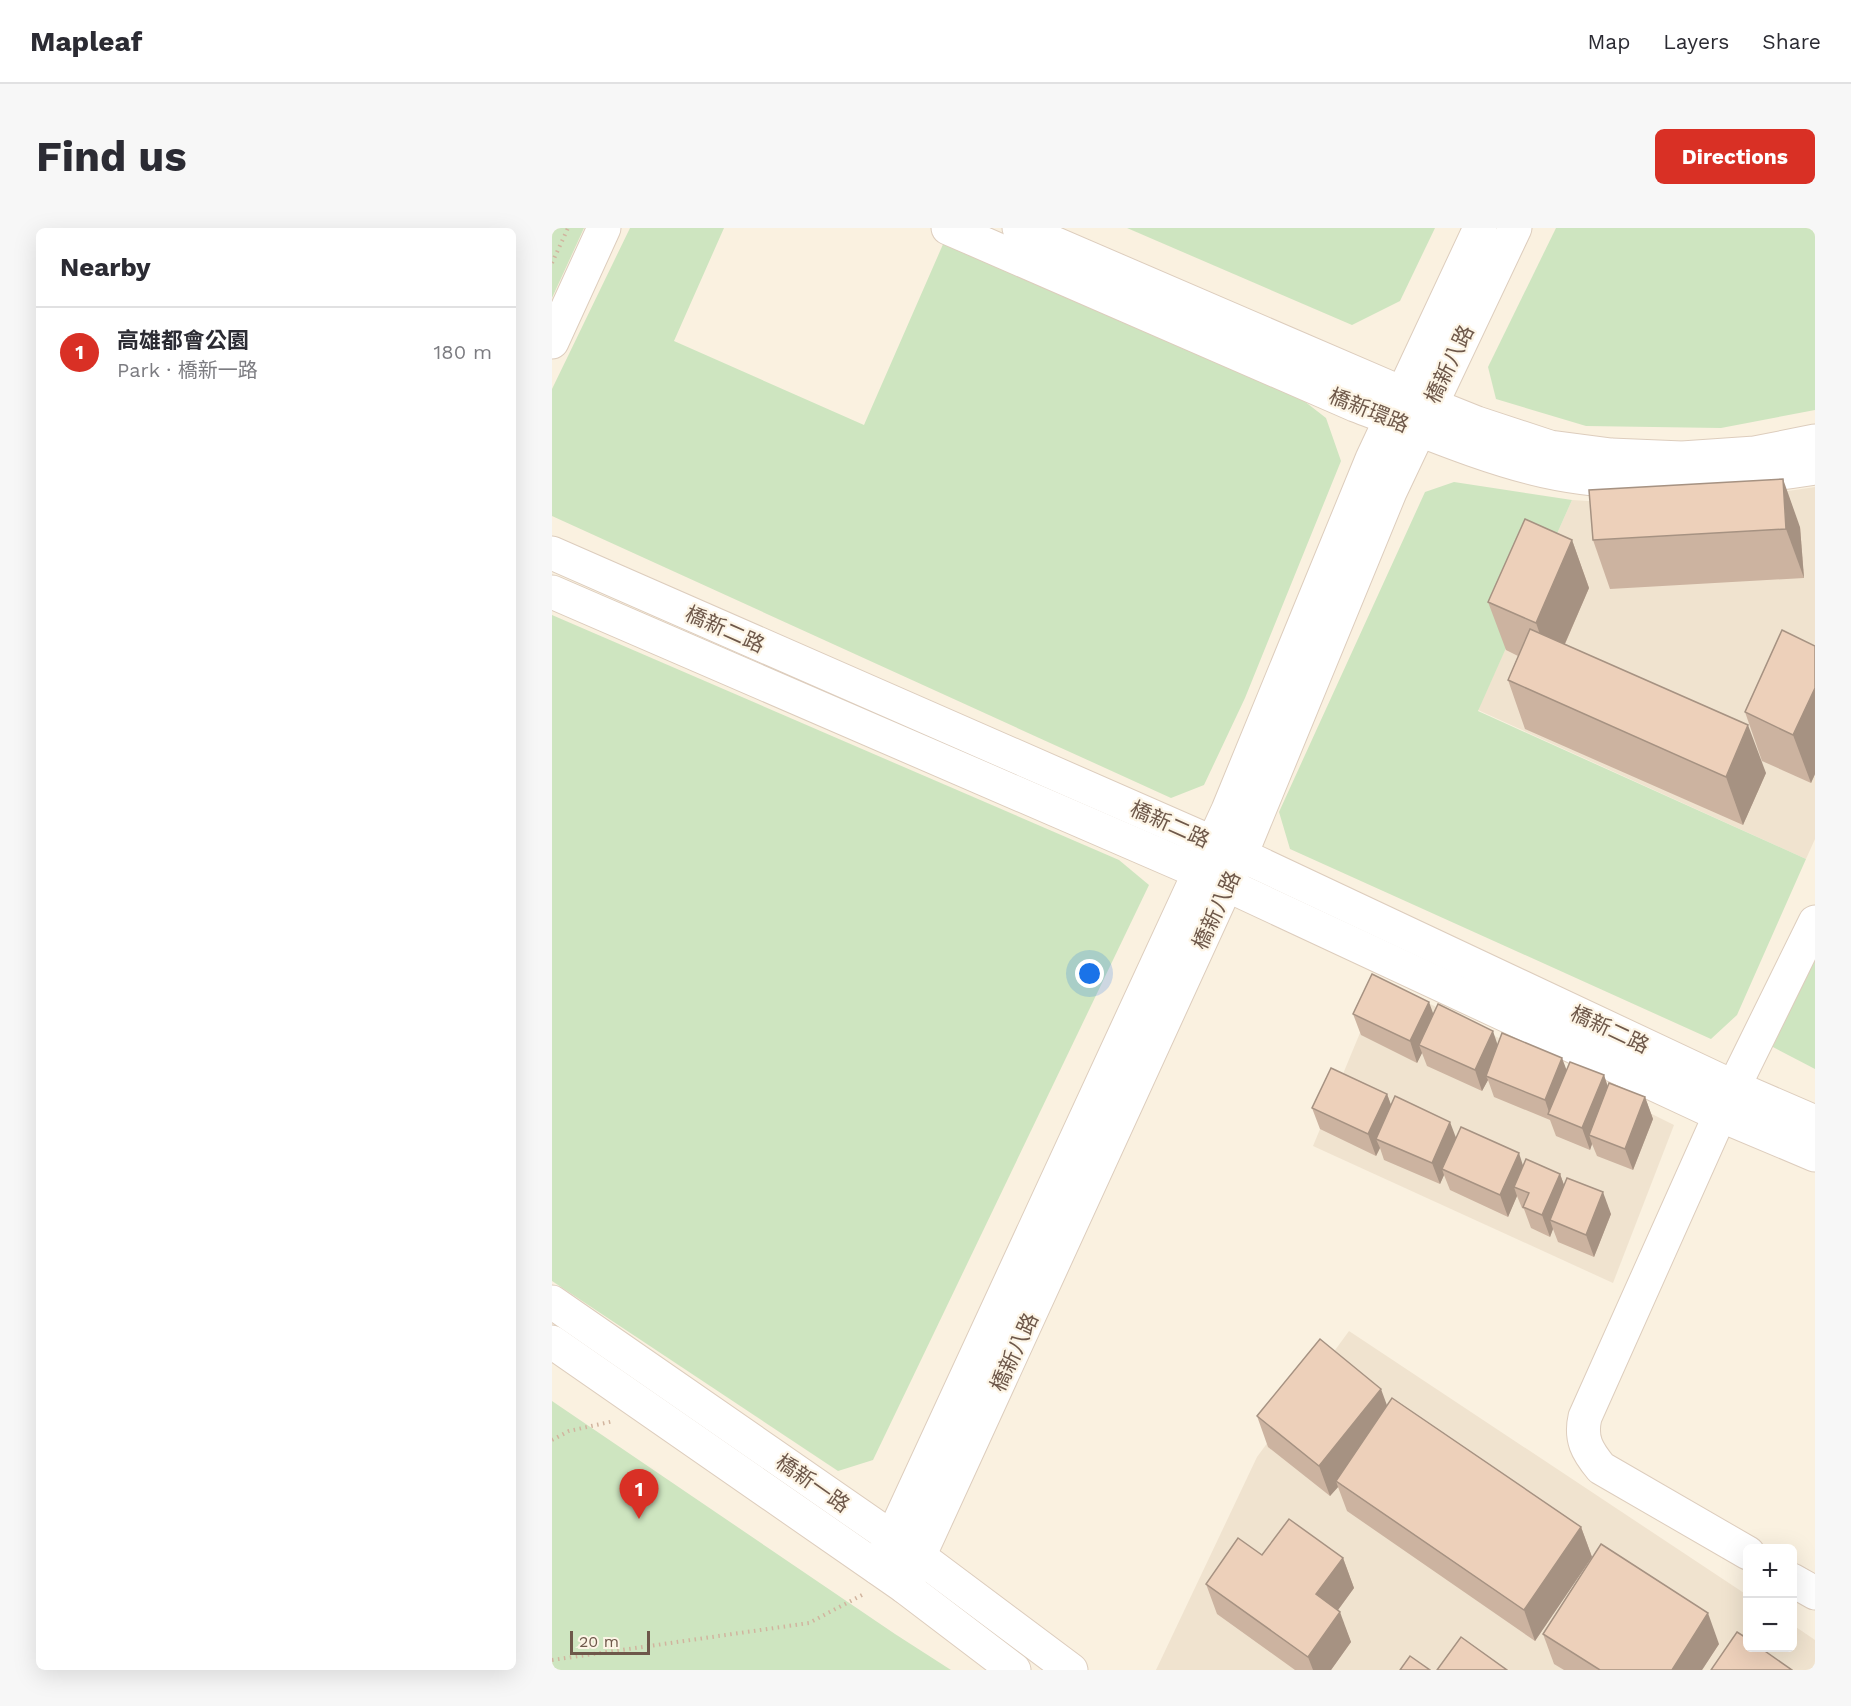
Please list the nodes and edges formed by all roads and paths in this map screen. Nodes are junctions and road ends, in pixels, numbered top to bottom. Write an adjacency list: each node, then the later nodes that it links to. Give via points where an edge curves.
1 (568, 228): 7 (path)
2 (604, 228): 8 (street)
3 (948, 228): 9 (street, 橋新環路)
4 (1019, 228): 9 (street, 橋新環路)
5 (1480, 228): 9 (street, 橋新八路)
6 (1515, 228): 9 (street, 橋新八路)
7 (552, 263)
8 (552, 342)
9 (1410, 411): 10 (street, 橋新環路, via 1550,447 1611,455 1692,457 1755,453); 11 (street, 橋新環路, via 1544,471 1607,480 1691,484); 14 (street, 橋新八路)
10 (1815, 441)
11 (1815, 468)
12 (552, 553): 14 (street, 橋新二路)
13 (552, 592): 15 (street, 橋新二路)
14 (1227, 848): 15 (street, 橋新八路); 17 (street, 橋新二路)
15 (1213, 878): 17 (street, 橋新二路); 24 (street, 橋新八路); 26 (street, 橋新八路)
16 (1815, 922): 17 (street)
17 (1727, 1101): 18 (street, 橋新二路); 19 (street, 橋新二路); 25 (street, via 1585,1417 1582,1433 1588,1453 1601,1468)
18 (1815, 1122)
19 (1815, 1155)
20 (552, 1302): 24 (street, 橋新一路)
21 (552, 1342): 22 (street, 橋新一路)
22 (654, 1413): 23 (path, via 569,1431); 27 (street, 橋新一路)
23 (552, 1440)
24 (893, 1538): 26 (street, 橋新一路); 27 (street, 橋新八路)
25 (1743, 1550)
26 (920, 1557): 29 (street, 橋新八路); 33 (street, 橋新一路)
27 (874, 1580): 29 (street, 橋新一路); 31 (path, via 808,1623)
28 (1797, 1583): 30 (street)
29 (905, 1587): 32 (street, 橋新一路)
30 (1815, 1593)
31 (552, 1660)
32 (1014, 1670)
33 (1071, 1670)

